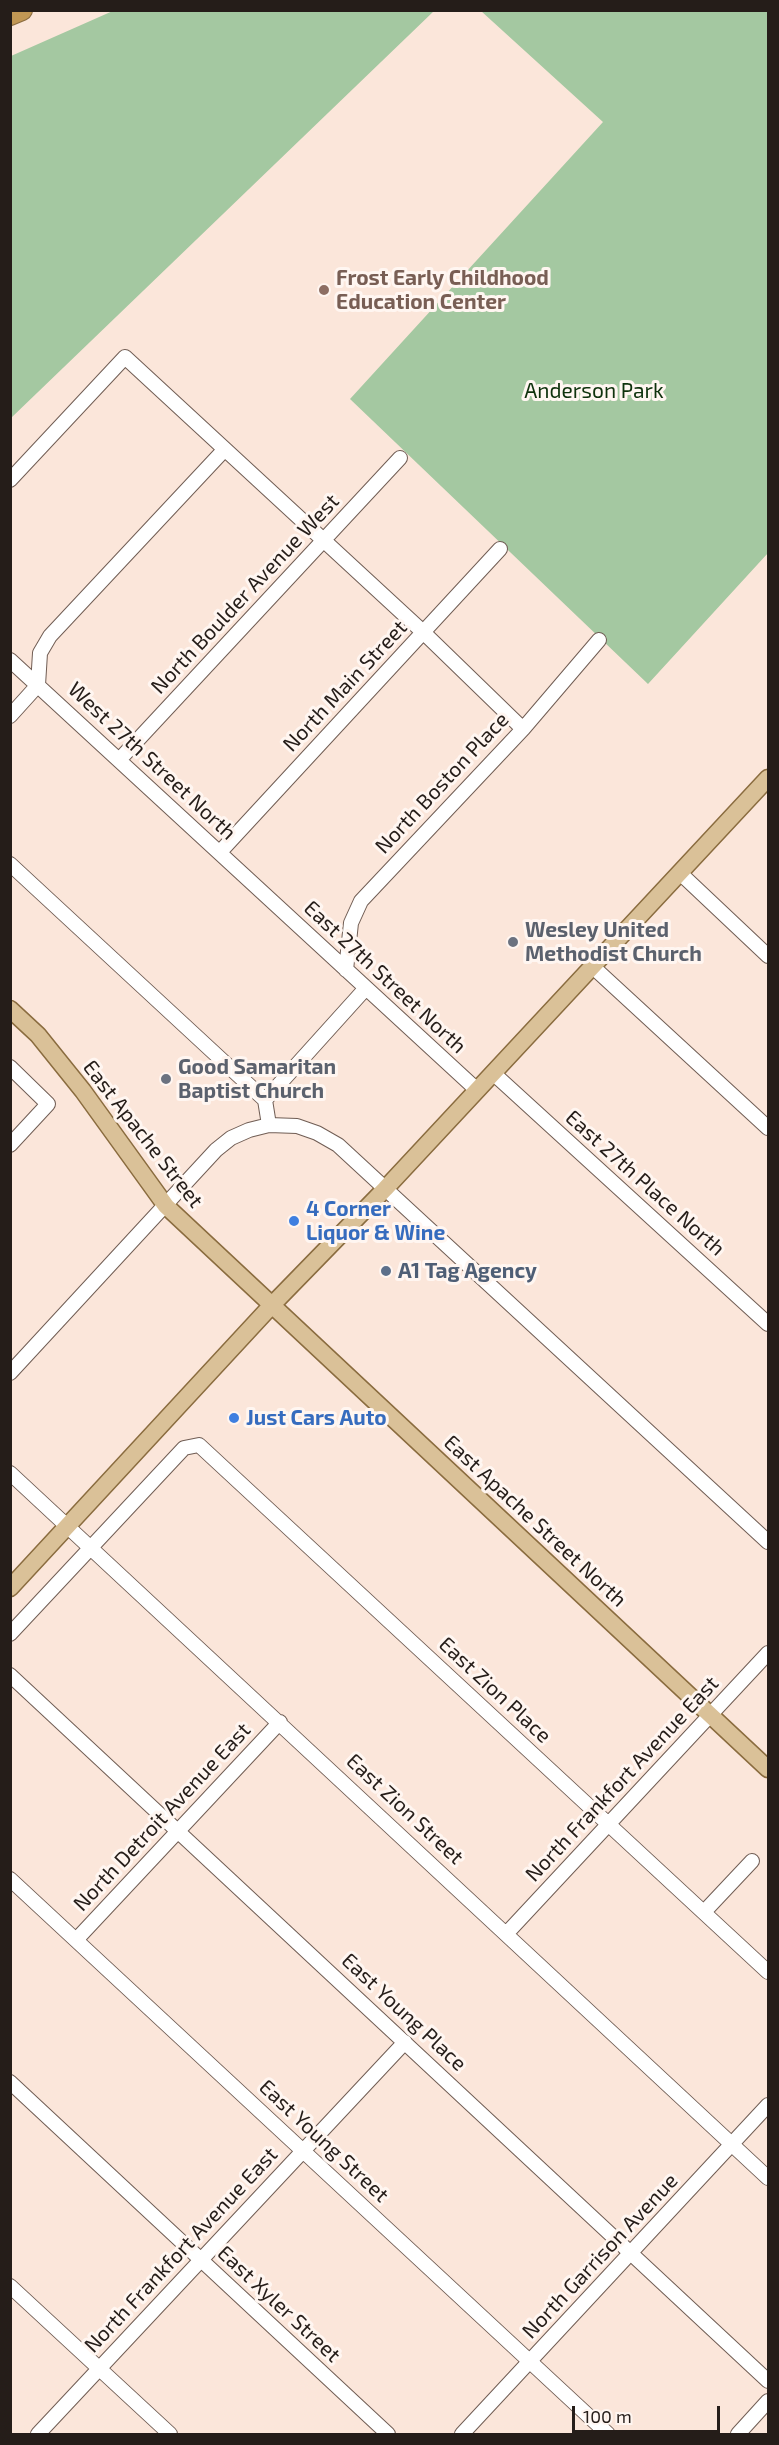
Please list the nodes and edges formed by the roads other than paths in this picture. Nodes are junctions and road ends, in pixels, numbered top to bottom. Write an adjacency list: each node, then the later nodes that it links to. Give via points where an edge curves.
1 (22, 10): 2 (highway)
2 (10, 15)
3 (225, 449): 5 (street, via 125,357); 6 (street); 11 (street, via 50,636 40,653)
4 (400, 458): 6 (street, North Boulder Avenue West)
5 (10, 480)
6 (324, 540): 8 (street); 14 (street, North Boulder Avenue West)
7 (500, 549): 8 (street, North Main Street)
8 (423, 632): 13 (street); 16 (street, North Main Street)
9 (599, 640): 13 (street, North Boston Place)
10 (10, 660): 11 (street, West 27th Street North)
11 (38, 685): 12 (street); 14 (street, West 27th Street North)
12 (10, 716)
13 (523, 729): 22 (street, North Boston Place, via 361,901 351,923)
14 (120, 759): 16 (street, West 27th Street North)
15 (768, 778): 18 (main road)
16 (220, 852): 19 (street, West 27th Street North)
17 (10, 864): 28 (street)
18 (680, 873): 20 (street); 21 (main road)
19 (266, 894): 22 (street, East 27th Street North)
20 (768, 956)
21 (592, 966): 26 (main road); 30 (street)
22 (346, 970): 23 (street, East 27th Street North)
23 (366, 988): 27 (street, East 27th Street North); 28 (street)
24 (10, 1010): 33 (main road, East Apache Street, via 38,1035 83,1091)
25 (10, 1067): 31 (street, via 48,1104)
26 (493, 1073): 27 (main road); 35 (street, East 27th Place North)
27 (477, 1090): 32 (main road)
28 (265, 1100): 29 (street)
29 (269, 1125): 32 (street, via 297,1126 317,1133 338,1145); 33 (street, via 231,1138)
30 (768, 1128)
31 (10, 1145)
32 (385, 1188): 34 (main road); 39 (street)
33 (166, 1206): 34 (main road, East Apache Street); 36 (street)
34 (271, 1306): 38 (main road); 45 (main road, East Apache Street North)
35 (768, 1324)
36 (10, 1372)
37 (10, 1473): 38 (street, East Zion Street)
38 (68, 1526): 40 (street, East Zion Street); 41 (main road)
39 (768, 1542)
40 (92, 1548): 42 (street); 46 (street, East Zion Street); 48 (street, East Zion Place, via 184,1448 204,1447)
41 (10, 1588)
42 (10, 1634)
43 (768, 1653): 45 (street, North Frankfort Avenue East)
44 (10, 1675): 49 (street, East Young Place)
45 (710, 1716): 47 (main road, East Apache Street North); 48 (street, North Frankfort Avenue East)
46 (279, 1722): 49 (street, North Detroit Avenue East); 53 (street, East Zion Street)
47 (765, 1764)
48 (608, 1824): 52 (street, East Zion Place); 53 (street, North Frankfort Avenue East)
49 (179, 1832): 54 (street, North Detroit Avenue East); 56 (street, East Young Place)
50 (752, 1861): 52 (street)
51 (10, 1879): 54 (street, East Young Street)
52 (704, 1912): 55 (street, East Zion Place)
53 (507, 1933): 59 (street, East Zion Street)
54 (76, 1940): 60 (street, East Young Street)
55 (768, 1972)
56 (405, 2042): 60 (street, North Frankfort Avenue East); 62 (street, East Young Place)
57 (10, 2082): 63 (street, East Xyler Street)
58 (768, 2105): 59 (street, North Garrison Avenue)
59 (733, 2144): 61 (street, East Zion Street); 62 (street, North Garrison Avenue)
60 (303, 2151): 63 (street, North Frankfort Avenue East); 65 (street, East Young Street)
61 (768, 2178)
62 (632, 2254): 65 (street, North Garrison Avenue); 67 (street, East Young Place)
63 (201, 2259): 66 (street, North Frankfort Avenue East); 71 (street, East Xyler Street)
64 (10, 2286): 66 (street)
65 (530, 2361): 72 (street, North Garrison Avenue); 73 (street, East Young Street)
66 (99, 2368): 69 (street, North Frankfort Avenue East); 70 (street)
67 (768, 2381)
68 (768, 2402): 74 (street)
69 (38, 2434)
70 (170, 2434)
71 (388, 2434)
72 (462, 2434)
73 (608, 2434)
74 (738, 2434)

